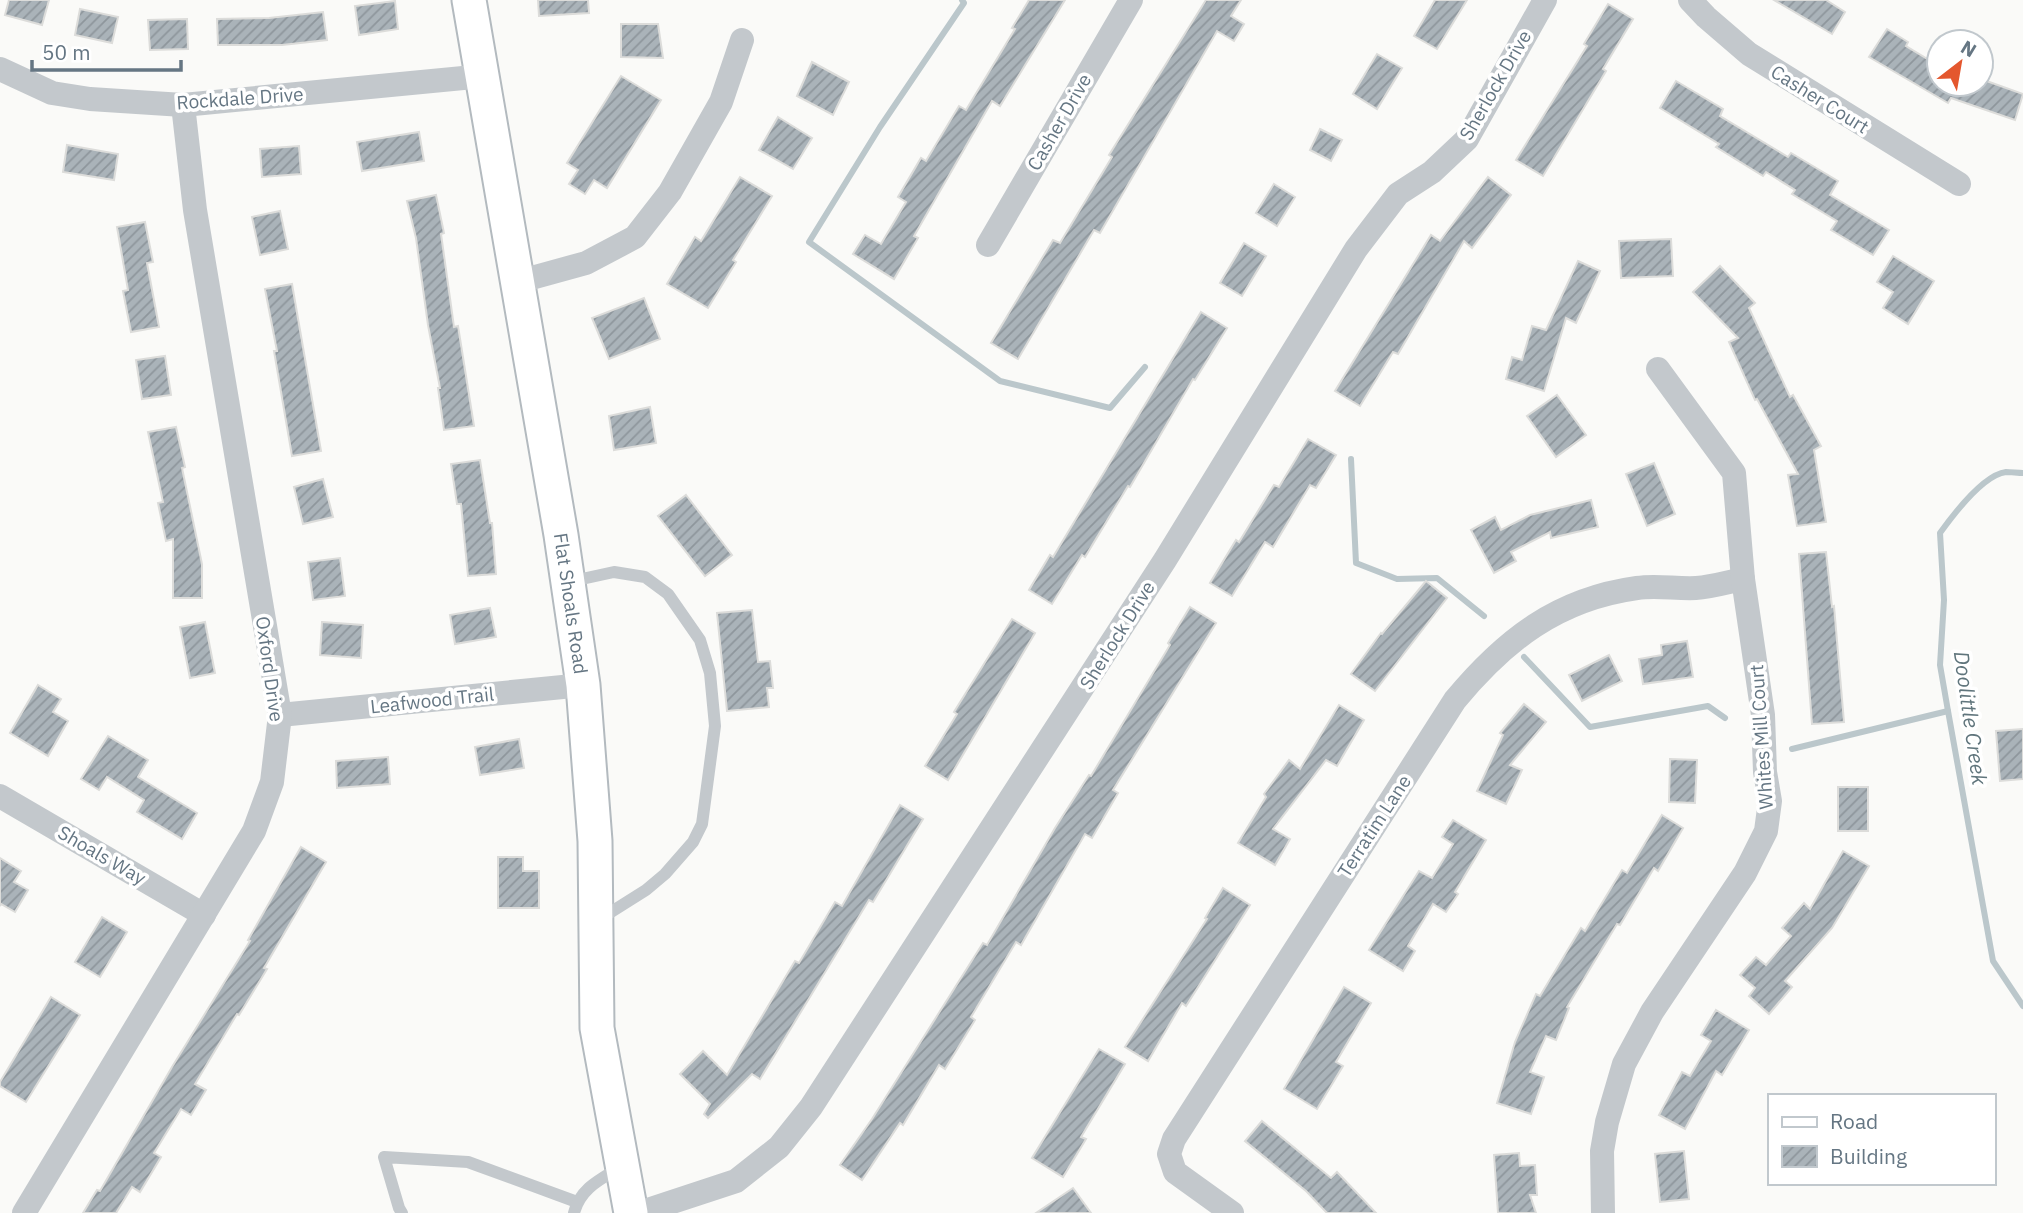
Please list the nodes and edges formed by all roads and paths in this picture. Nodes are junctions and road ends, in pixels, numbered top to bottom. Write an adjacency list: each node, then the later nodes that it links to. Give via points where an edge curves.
1 (470, 0): 7 (main road, Flat Shoals Road)
2 (1131, 0): 10 (street, Casher Drive)
3 (1545, 0): 25 (street, Sherlock Drive, via 1467,139 1432,172 1398,194 1356,249 1158,572 811,1107 779,1147 736,1181)
4 (1690, 0): 9 (street, Casher Court, via 1749,54)
5 (742, 40): 11 (street, via 721,102 670,192 635,237 586,263)
6 (0, 69): 8 (street, Rockdale Drive, via 52,93)
7 (484, 76): 8 (street, Rockdale Drive); 11 (main road, Flat Shoals Road)
8 (183, 105): 16 (street, Oxford Drive, via 195,210)
9 (1959, 184)
10 (988, 245)
11 (517, 282): 14 (main road, Flat Shoals Road)
12 (1658, 369): 13 (street, Whites Mill Court, via 1734,473)
13 (1743, 579): 26 (street, Terratim Lane, via 1698,588 1639,587 1582,602 1538,623 1504,647 1455,700 1174,1139 1168,1154 1175,1172); 27 (street, Whites Mill Court, via 1763,715 1770,801 1766,831 1745,873 1652,1012 1624,1065 1606,1122)
14 (567, 583): 15 (main road, Flat Shoals Road); 19 (lane, via 614,572 632,573 668,594 700,640 710,673 715,726 702,824 693,842 646,891)
15 (583, 685): 16 (street, Leafwood Trail); 19 (main road, Flat Shoals Road)
16 (280, 715): 18 (street, Oxford Drive, via 272,782 254,831)
17 (0, 796): 18 (street, Shoals Way)
18 (204, 915): 22 (street, Oxford Drive)
19 (596, 922): 20 (main road, Flat Shoals Road, via 597,1027)
20 (623, 1167): 21 (lane, via 591,1185); 24 (main road, Flat Shoals Road)
21 (575, 1207): 23 (lane, via 468,1162 384,1157)
22 (24, 1213)
23 (402, 1213)
24 (631, 1213)
25 (639, 1213)
26 (1232, 1213)
27 (1603, 1213)

